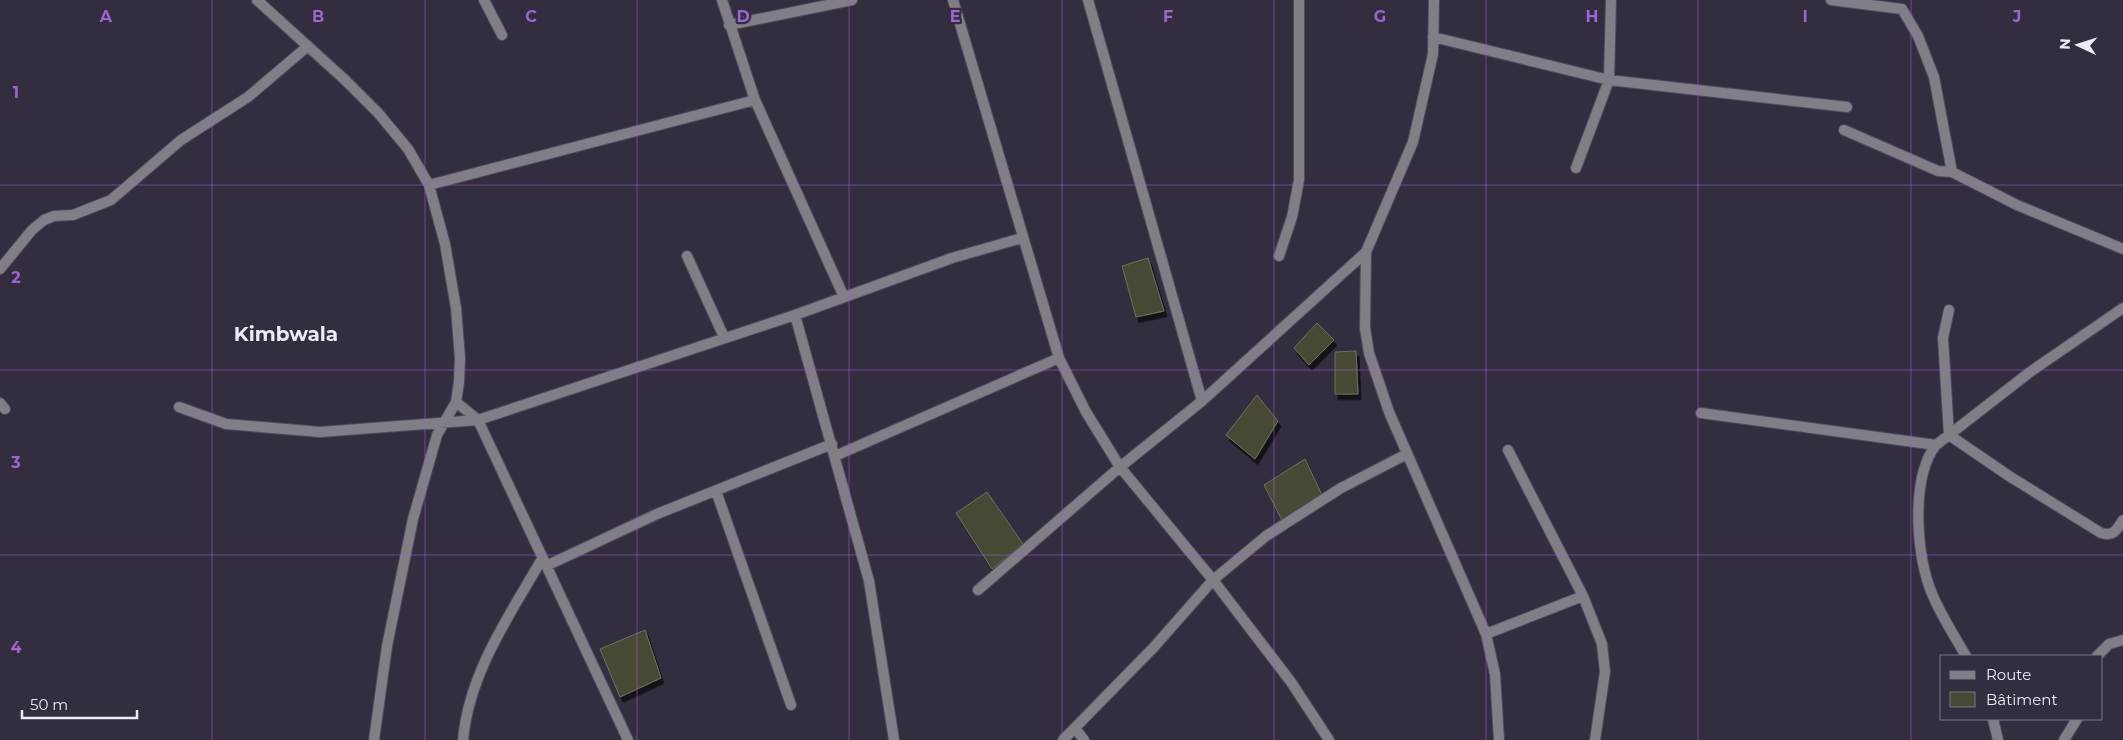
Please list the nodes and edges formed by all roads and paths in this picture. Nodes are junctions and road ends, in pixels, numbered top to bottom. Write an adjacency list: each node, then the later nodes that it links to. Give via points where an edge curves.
1 (257, 0): 14 (street)
2 (484, 0): 12 (street)
3 (722, 0): 11 (street)
4 (852, 0): 11 (street)
5 (953, 0): 22 (street)
6 (1088, 0): 34 (street)
7 (1299, 0): 26 (street, via 1299,180 1292,217)
8 (1434, 0): 13 (street)
9 (1611, 0): 15 (street)
10 (1831, 0): 20 (street, via 1902,9 1918,36 1934,77)
11 (729, 25): 16 (street)
12 (502, 35)
13 (1433, 37): 15 (street); 24 (street, via 1413,142)
14 (308, 46): 21 (street, via 379,114 408,149); 27 (street, via 248,97 181,140 111,200 73,215 44,220)
15 (1609, 80): 17 (street); 19 (street)
16 (755, 100): 21 (street); 28 (street)
17 (1847, 107)
18 (1844, 130): 20 (street, via 1938,171)
19 (1576, 168)
20 (1952, 172): 23 (street, via 2017,205)
21 (429, 185): 35 (street, via 445,244 456,308 460,382)
22 (1022, 238): 28 (street, via 952,258); 33 (street)
23 (2123, 249)
24 (1366, 252): 34 (street); 44 (street, via 1364,328 1369,353)
25 (687, 256): 32 (street)
26 (1279, 256)
27 (0, 269)
28 (844, 297): 31 (street)
29 (2123, 308): 40 (street, via 2030,372)
30 (1949, 310): 40 (street, via 1943,338)
31 (794, 316): 32 (street); 41 (street)
32 (724, 338): 38 (street)
33 (1059, 358): 45 (street); 46 (street, via 1086,412)
34 (1202, 401): 46 (street)
35 (456, 402): 38 (street); 39 (street)
36 (179, 407): 39 (street, via 226,424 320,432)
37 (1701, 412): 42 (street)
38 (478, 420): 39 (street); 49 (street)
39 (445, 421): 61 (street, via 437,435 413,519 388,646)
40 (1949, 435): 42 (street); 48 (street, via 2101,533 2110,535)
41 (832, 444): 45 (street); 47 (street)
42 (1936, 445): 55 (street, via 1926,460 1921,486 1919,529 1924,567 1932,595)
43 (1508, 450): 52 (street)
44 (1407, 454): 50 (street, via 1341,488 1272,532); 53 (street)
45 (835, 456): 64 (street, via 869,582)
46 (1120, 467): 50 (street); 51 (street)
47 (716, 491): 49 (street); 57 (street)
48 (2123, 520)
49 (544, 563): 62 (street, via 494,641 466,715); 63 (street)
50 (1213, 580): 60 (street); 67 (street, via 1291,682)
51 (978, 590)
52 (1583, 596): 53 (street); 69 (street, via 1602,644 1605,672)
53 (1486, 634): 68 (street, via 1495,674)
54 (2123, 640): 56 (street, via 2109,644)
55 (1965, 655)
56 (2098, 655)
57 (791, 705)
58 (1993, 720): 70 (street)
59 (2076, 720): 71 (street)
60 (1076, 728): 65 (street); 66 (street)
61 (374, 740)
62 (463, 740)
63 (628, 740)
64 (894, 740)
65 (1063, 740)
66 (1084, 740)
67 (1329, 740)
68 (1499, 740)
69 (1595, 740)
70 (1998, 740)
71 (2064, 740)

